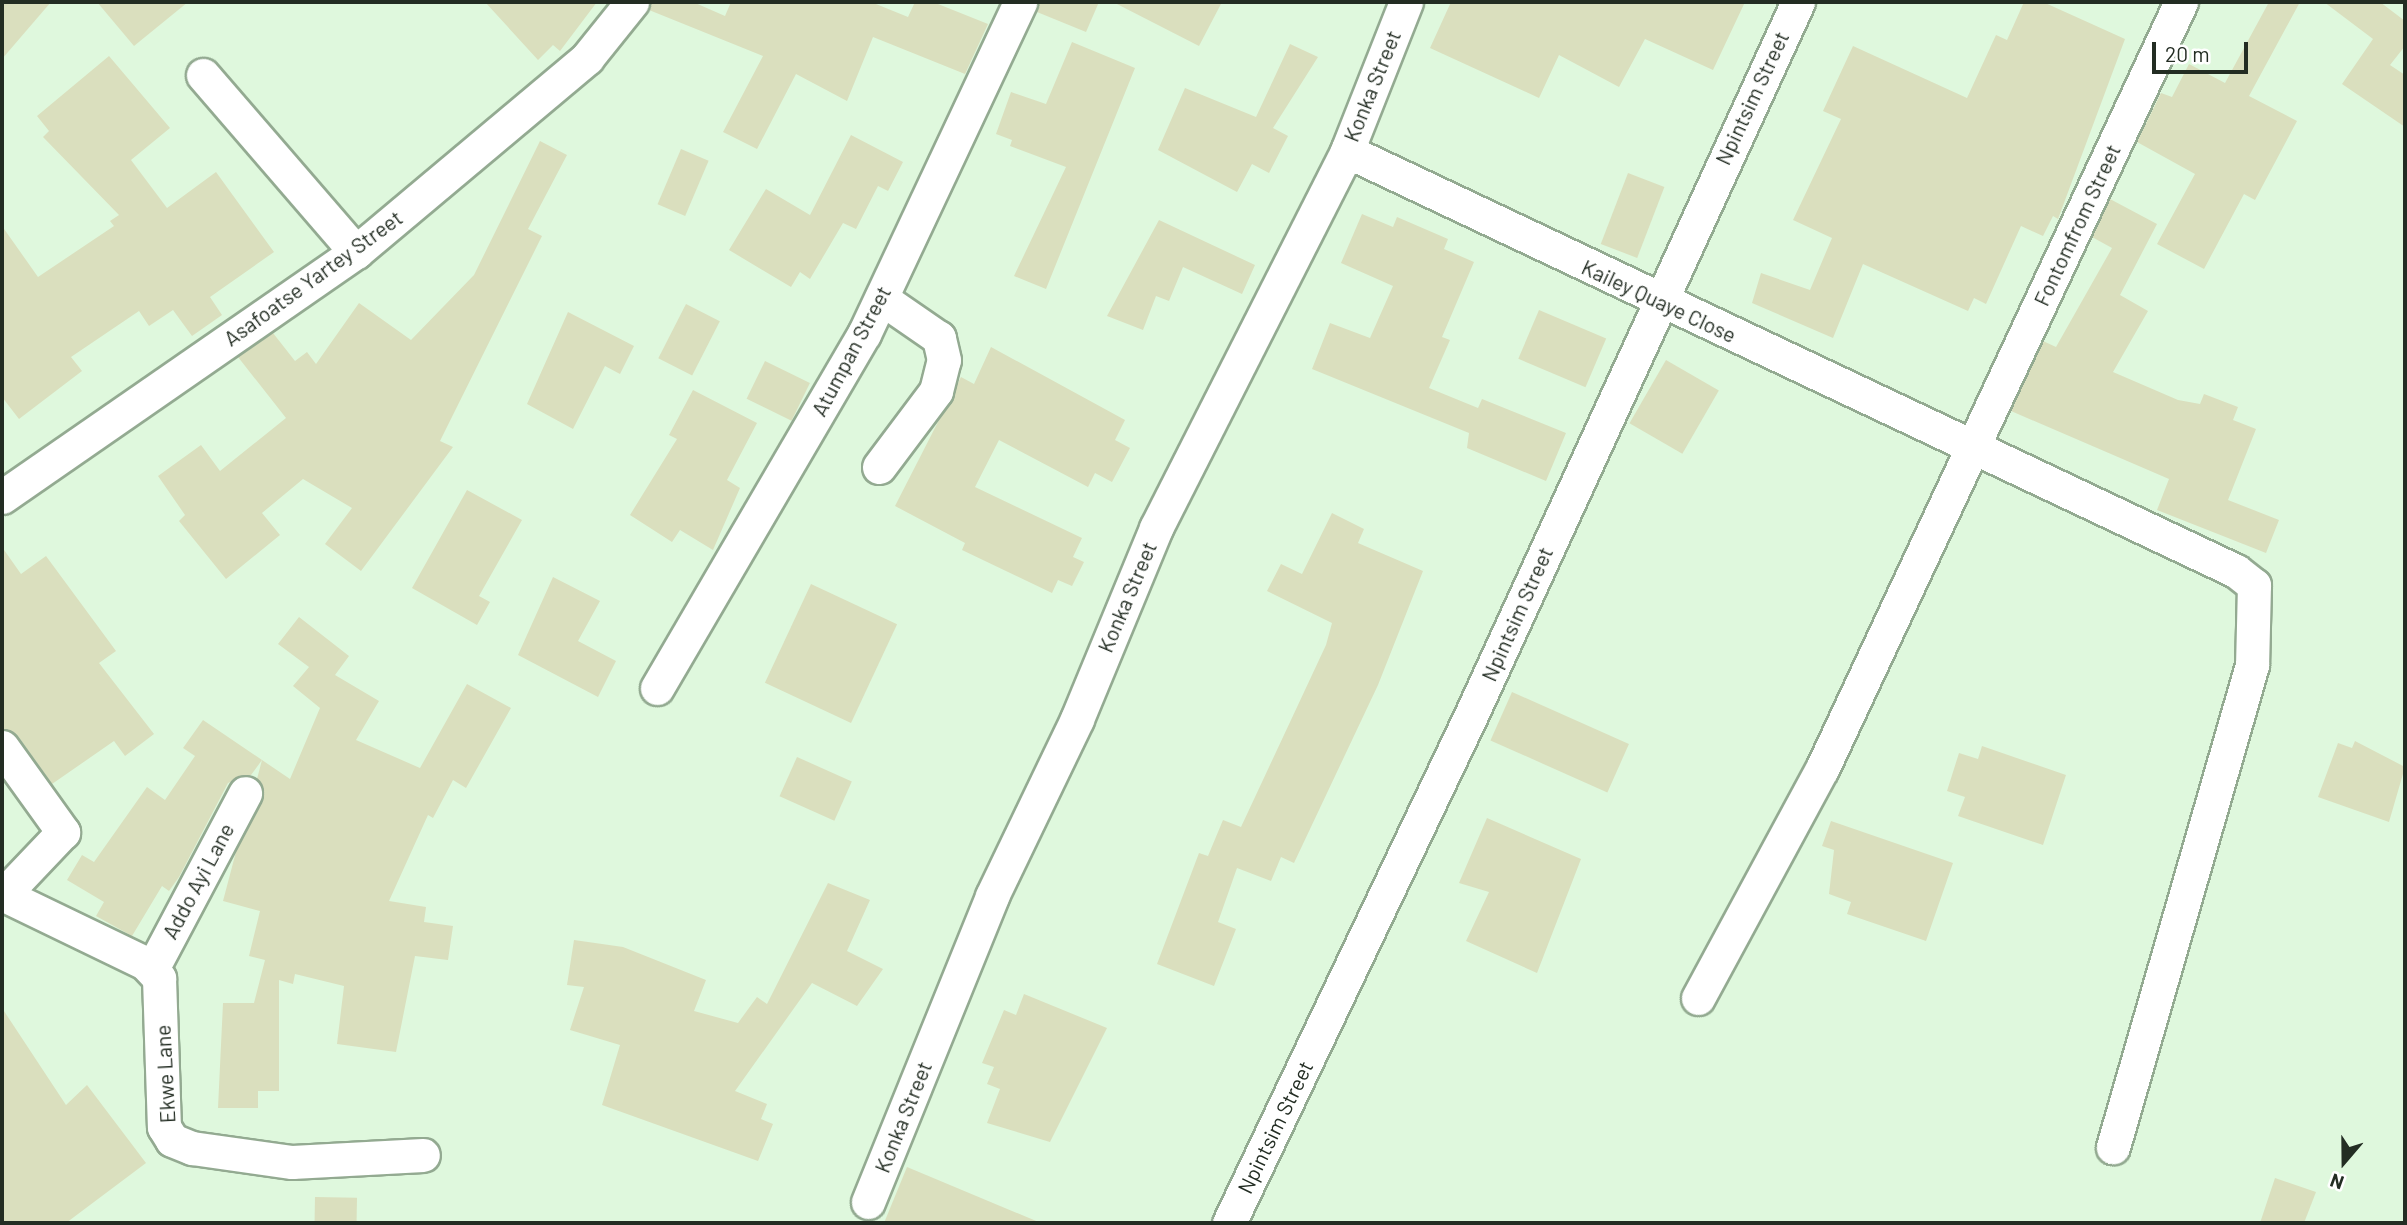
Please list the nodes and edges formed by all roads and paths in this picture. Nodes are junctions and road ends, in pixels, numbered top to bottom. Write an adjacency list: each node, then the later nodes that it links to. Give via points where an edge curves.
1 (632, 2): 8 (street, Asafoatse Yartey Street, via 587,58)
2 (1020, 2): 9 (street, Atumpan Street)
3 (1406, 2): 7 (street, Konka Street)
4 (1798, 2): 10 (street, Npintsim Street)
5 (2181, 2): 11 (street, Fontomfrom Street)
6 (203, 75): 8 (street)
7 (1347, 151): 10 (street, Kailey Quaye Close); 22 (street, Konka Street, via 1166,507 1077,719 992,896)
8 (356, 252): 13 (street, Asafoatse Yartey Street)
9 (881, 298): 12 (street, via 939,338 944,360 936,391); 14 (street, Atumpan Street)
10 (1657, 301): 11 (street, Kailey Quaye Close); 23 (street, Npintsim Street, via 1472,713)
11 (1973, 449): 19 (street, Fontomfrom Street, via 1822,769); 20 (street, Kailey Quaye Close, via 2236,571 2253,586 2258,604 2252,665)
12 (879, 467)
13 (2, 497)
14 (657, 688)
15 (2, 747): 17 (street, via 63,832)
16 (245, 793): 18 (street, Addo Ayi Lane)
17 (4, 893): 18 (street)
18 (152, 969): 21 (street, Ekwe Lane, via 162,985 164,1127 172,1140 192,1149 292,1162)
19 (1698, 998)
20 (2113, 1147)
21 (423, 1155)
22 (869, 1202)
23 (1229, 1223)

